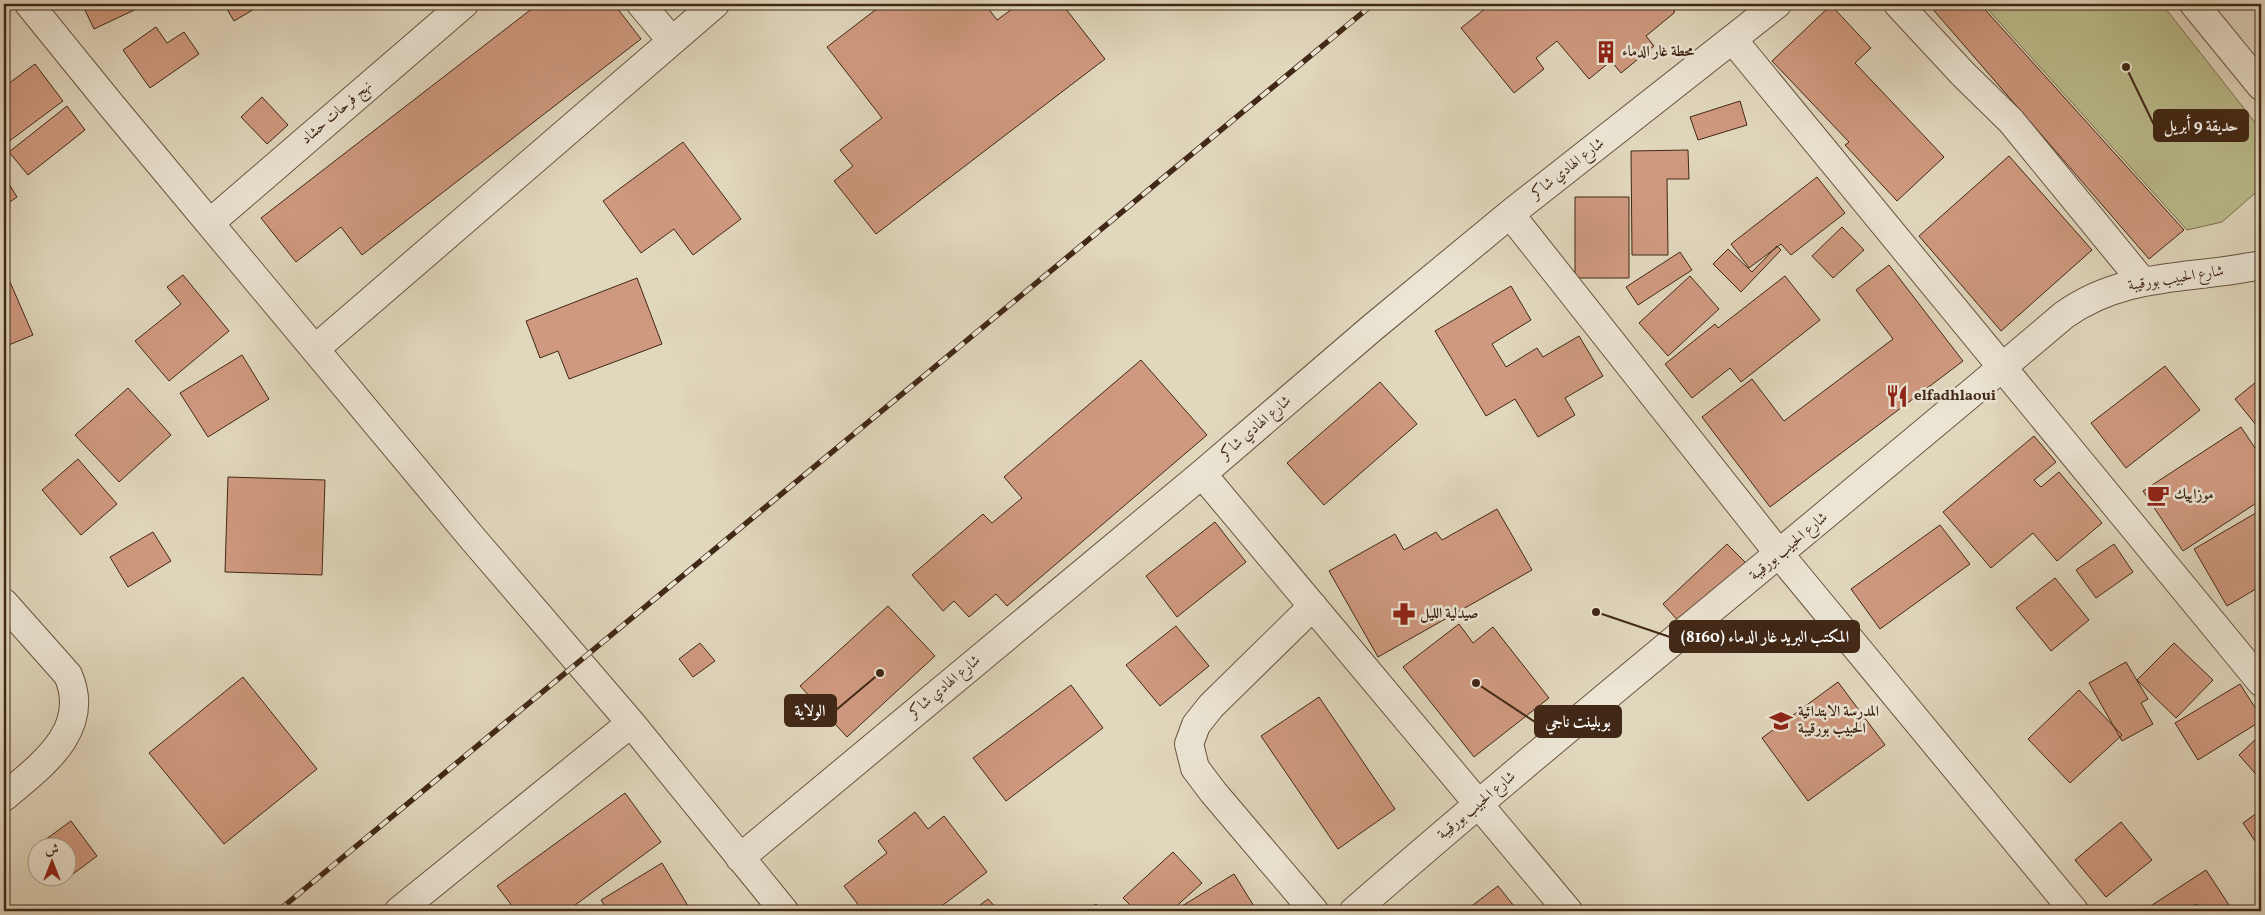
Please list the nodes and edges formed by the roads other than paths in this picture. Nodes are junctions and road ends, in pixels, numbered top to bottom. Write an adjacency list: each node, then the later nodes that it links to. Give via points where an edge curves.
1 (29, 4): 12 (street)
2 (464, 4): 12 (street, نهج فرحات حشاد)
3 (641, 4): 8 (street)
4 (714, 4): 8 (street)
5 (1777, 4): 9 (street, شارع الهادي شاكر)
6 (1898, 4): 14 (street, via 2011,121)
7 (2203, 7): 10 (street)
8 (671, 40): 15 (street)
9 (1733, 40): 11 (street, شارع الهادي شاكر); 16 (street)
10 (2261, 86)
11 (1510, 214): 17 (street, شارع الهادي شاكر); 18 (street)
12 (211, 222): 15 (street)
13 (2261, 265): 14 (street, شارع الحبيب بورقيبة)
14 (2142, 281): 16 (street, شارع الحبيب بورقيبة, via 2082,303)
15 (315, 349): 22 (street)
16 (2001, 368): 18 (street, شارع الحبيب بورقيبة); 21 (street)
17 (1202, 474): 20 (street); 25 (street, شارع الهادي شاكر)
18 (1780, 554): 24 (street, شارع الحبيب بورقيبة); 31 (street)
19 (4, 603): 23 (street, via 68,675 75,702 68,732 58,746 41,766)
20 (1313, 606): 24 (street); 28 (street, via 1211,706 1196,725 1190,744 1195,768)
21 (2261, 682)
22 (631, 723): 25 (street); 26 (street)
23 (4, 797)
24 (1478, 803): 29 (street, شارع الحبيب بورقيبة); 30 (street)
25 (740, 858): 27 (street)
26 (399, 911)
27 (784, 911)
28 (1314, 911)
29 (1354, 911)
30 (1568, 911)
31 (2074, 911)

